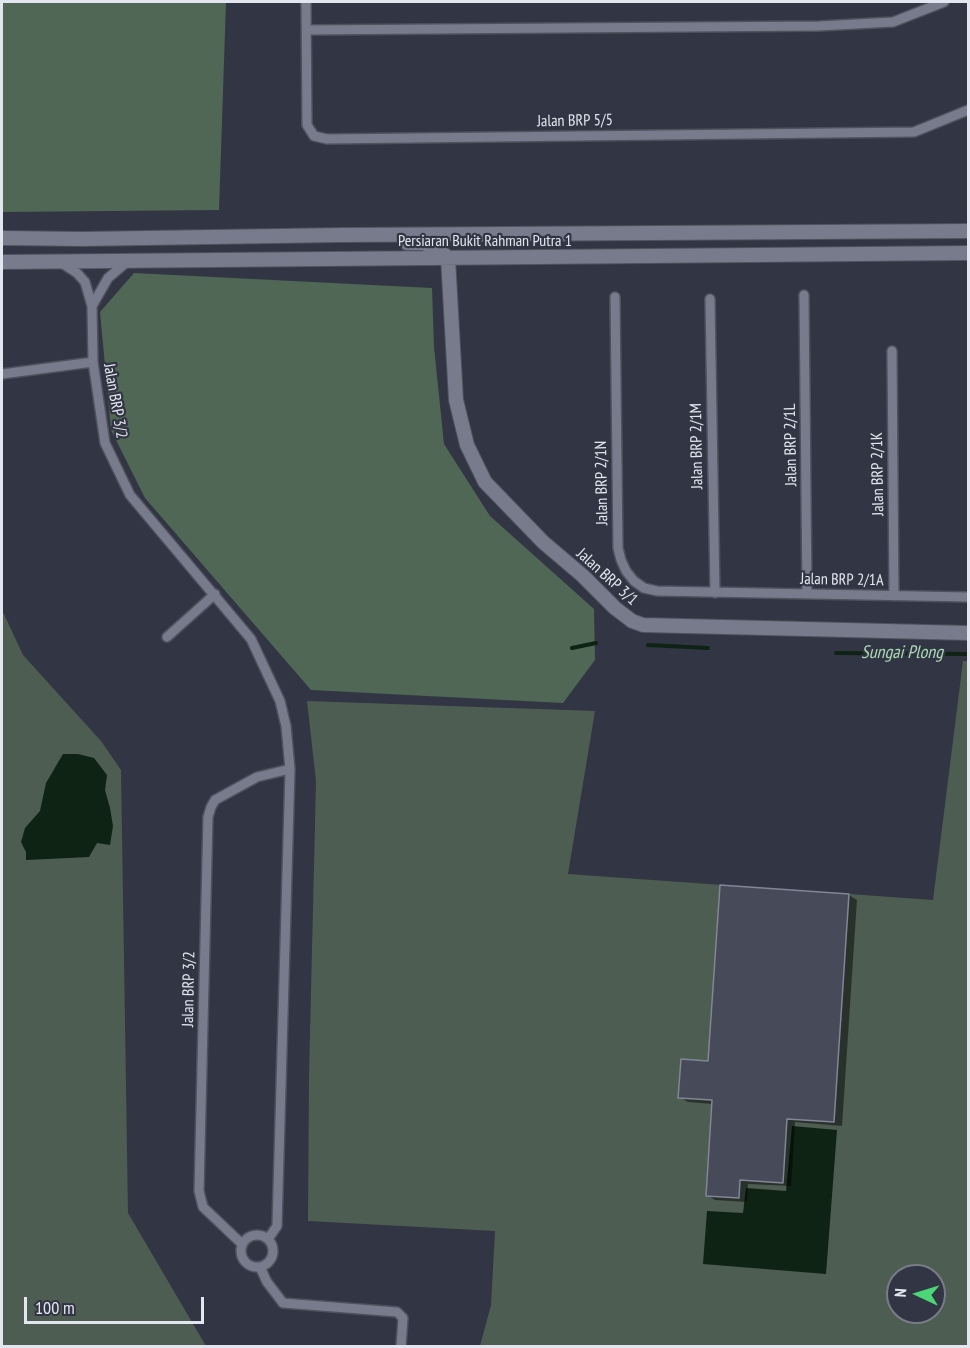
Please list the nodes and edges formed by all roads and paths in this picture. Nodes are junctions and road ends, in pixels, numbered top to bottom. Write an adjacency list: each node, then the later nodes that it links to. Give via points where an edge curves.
1 (306, 2): 3 (street, Jalan BRP 5/5)
2 (944, 2): 3 (street, via 892,22 830,25)
3 (307, 30): 4 (street, Jalan BRP 5/5, via 307,125 314,136 327,139 914,132)
4 (969, 110)
5 (969, 231): 6 (main road, Persiaran Bukit Rahman Putra 1)
6 (476, 234): 7 (main road, Persiaran Bukit Rahman Putra 1); 10 (main road, via 463,241)
7 (342, 235): 8 (main road, Persiaran Bukit Rahman Putra 1); 10 (main road, via 359,243 423,243)
8 (2, 238)
9 (969, 254): 10 (main road, Persiaran Bukit Rahman Putra 1)
10 (448, 258): 11 (main road, Persiaran Bukit Rahman Putra 1); 26 (main road, Jalan BRP 3/1, via 456,400 467,445 485,482 543,542 632,621 643,625)
11 (128, 261): 13 (main road, Persiaran Bukit Rahman Putra 1); 17 (street, via 108,278)
12 (2, 262): 13 (main road, Persiaran Bukit Rahman Putra 1)
13 (60, 262): 17 (street, Jalan BRP 3/2, via 85,282)
14 (804, 295): 23 (street, Jalan BRP 2/1L)
15 (615, 297): 21 (street, Jalan BRP 2/1N, via 621,560 630,576 644,588)
16 (710, 299): 21 (street, Jalan BRP 2/1M)
17 (92, 306): 19 (street, Jalan BRP 3/2)
18 (892, 351): 24 (street, Jalan BRP 2/1K)
19 (93, 362): 20 (street); 22 (street, Jalan BRP 3/2, via 105,443 130,495)
20 (2, 374)
21 (715, 593): 23 (street, Jalan BRP 2/1A)
22 (215, 594): 27 (street); 28 (street, Jalan BRP 3/2, via 251,639 280,701)
23 (807, 594): 24 (street, Jalan BRP 2/1A)
24 (894, 596): 25 (street, Jalan BRP 2/1A)
25 (969, 597)
26 (969, 633)
27 (167, 637)
28 (290, 769): 29 (street, Jalan BRP 3/2, via 277,1226); 30 (street, Jalan BRP 3/2, via 257,777 215,800 208,817 199,1191 203,1207)
29 (268, 1239): 30 (street, via 252,1235); 31 (street, via 273,1253 269,1262)
30 (242, 1244): 31 (street, via 242,1259 249,1266)
31 (260, 1267): 32 (street, via 284,1303 397,1312 403,1318)
32 (401, 1347)

